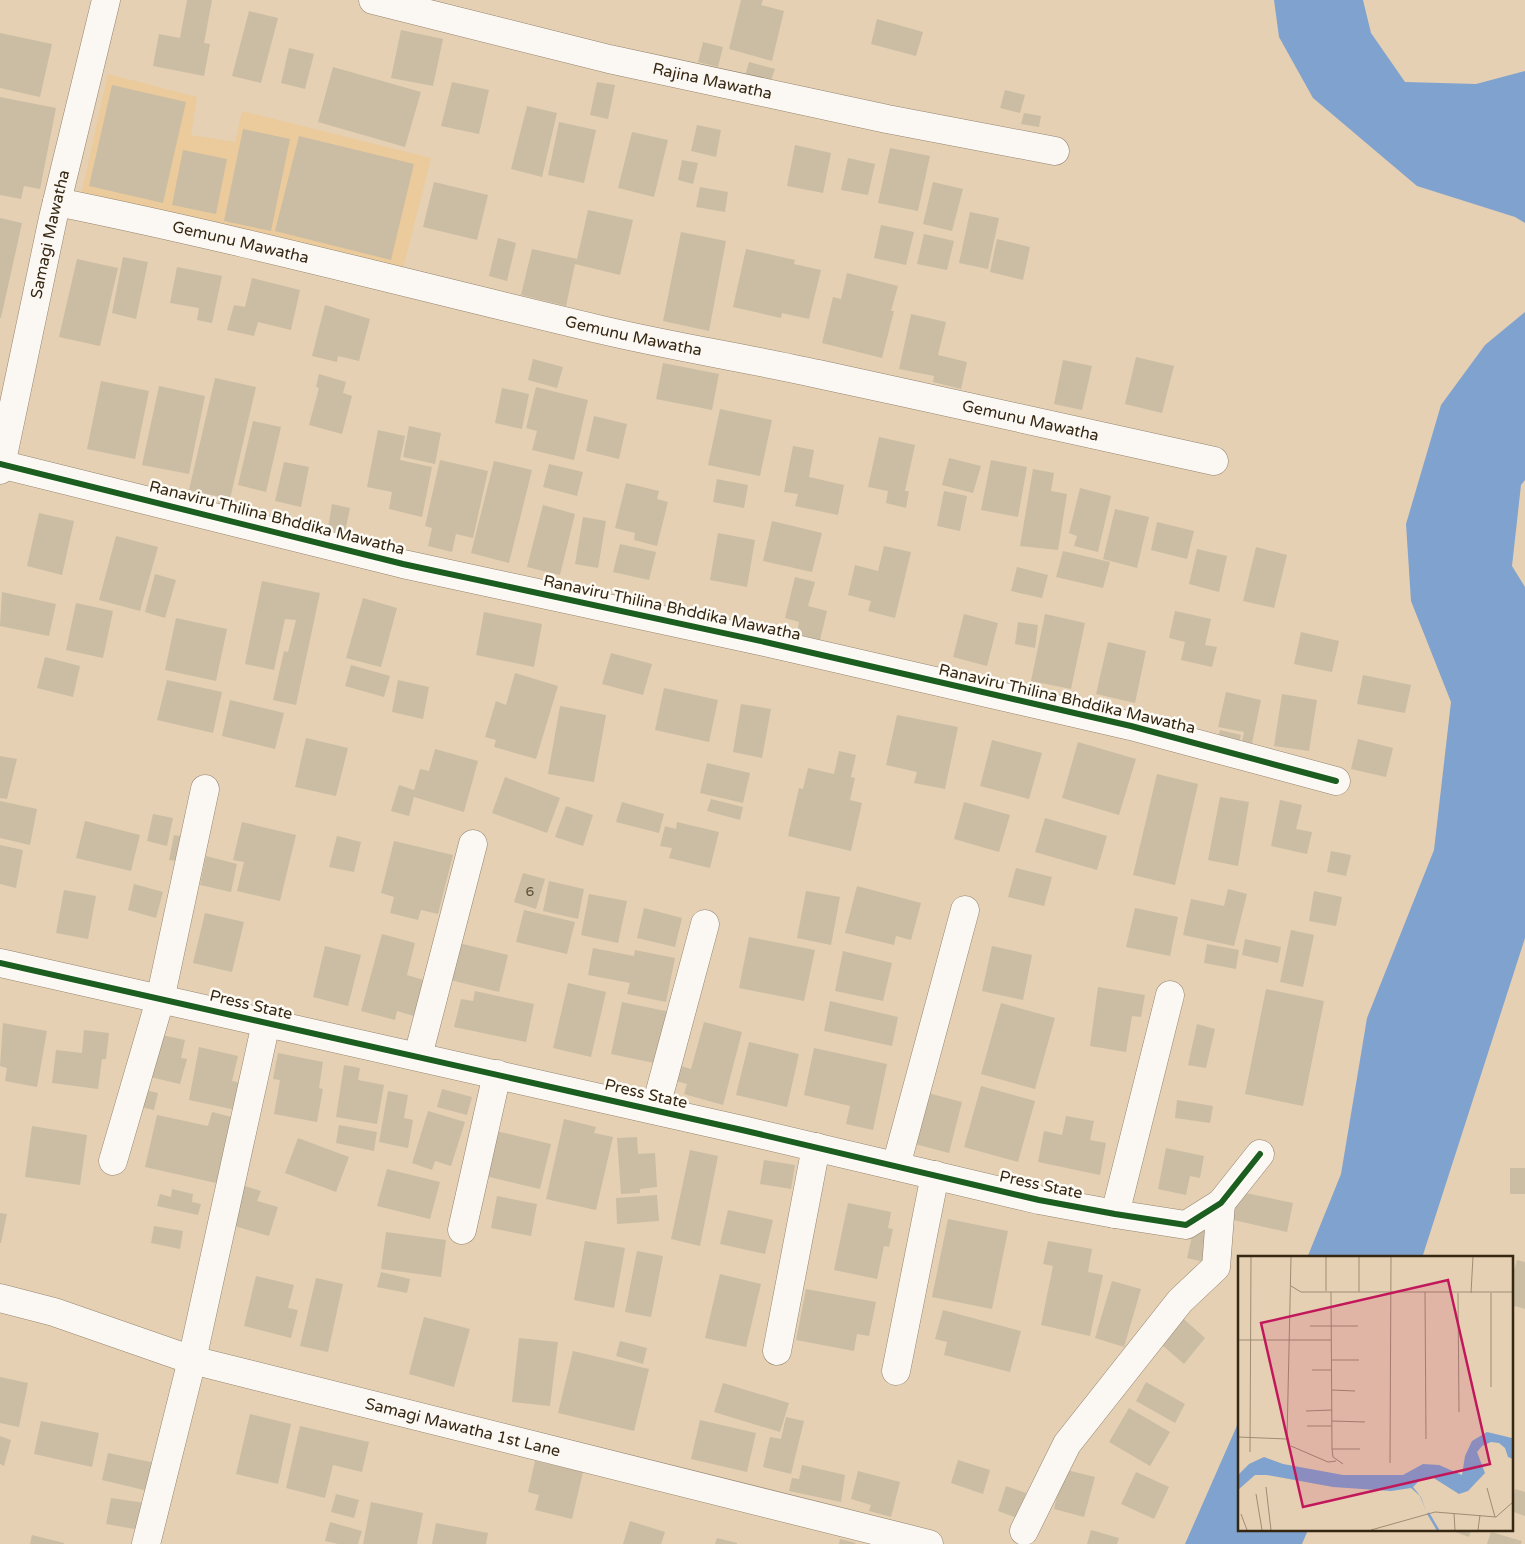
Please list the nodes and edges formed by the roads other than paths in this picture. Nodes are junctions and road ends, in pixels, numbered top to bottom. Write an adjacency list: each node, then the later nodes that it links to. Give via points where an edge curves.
1 (106, 0): 4 (street, Samagi Mawatha)
2 (373, 0): 3 (street, Rajina Mawatha, via 619,61)
3 (1055, 152)
4 (57, 202): 5 (street, Gemunu Mawatha, via 363,270 605,331 817,373); 6 (street, Samagi Mawatha)
5 (1214, 461)
6 (0, 466): 7 (street, Ranaviru Thilina Bhddika Mawatha, via 403,564 1131,726)
7 (1336, 781)
8 (205, 789): 14 (street)
9 (473, 844): 16 (street)
10 (965, 910): 22 (street)
11 (705, 924): 18 (street)
12 (0, 963): 14 (street, Press State)
13 (1170, 994): 25 (street)
14 (160, 1000): 15 (street, Press State); 21 (street)
15 (266, 1024): 16 (street, Press State); 29 (street)
16 (418, 1056): 17 (street, Press State)
17 (497, 1074): 18 (street, Press State); 26 (street)
18 (655, 1110): 19 (street, Press State)
19 (816, 1147): 22 (street, Press State); 28 (street)
20 (1260, 1154): 24 (street, Press State)
21 (113, 1161)
22 (896, 1166): 23 (street, Press State)
23 (934, 1175): 25 (street, Press State); 30 (street)
24 (1221, 1203): 25 (street, Press State, via 1186,1225); 31 (street, via 1216,1267 1180,1301 1067,1444)
25 (1116, 1214)
26 (462, 1230)
27 (0, 1298): 29 (street, Samagi Mawatha 1st Lane, via 54,1312)
28 (777, 1351)
29 (192, 1360): 32 (street); 33 (street, Samagi Mawatha 1st Lane)
30 (896, 1371)
31 (1024, 1531)
32 (146, 1544)
33 (929, 1544)

